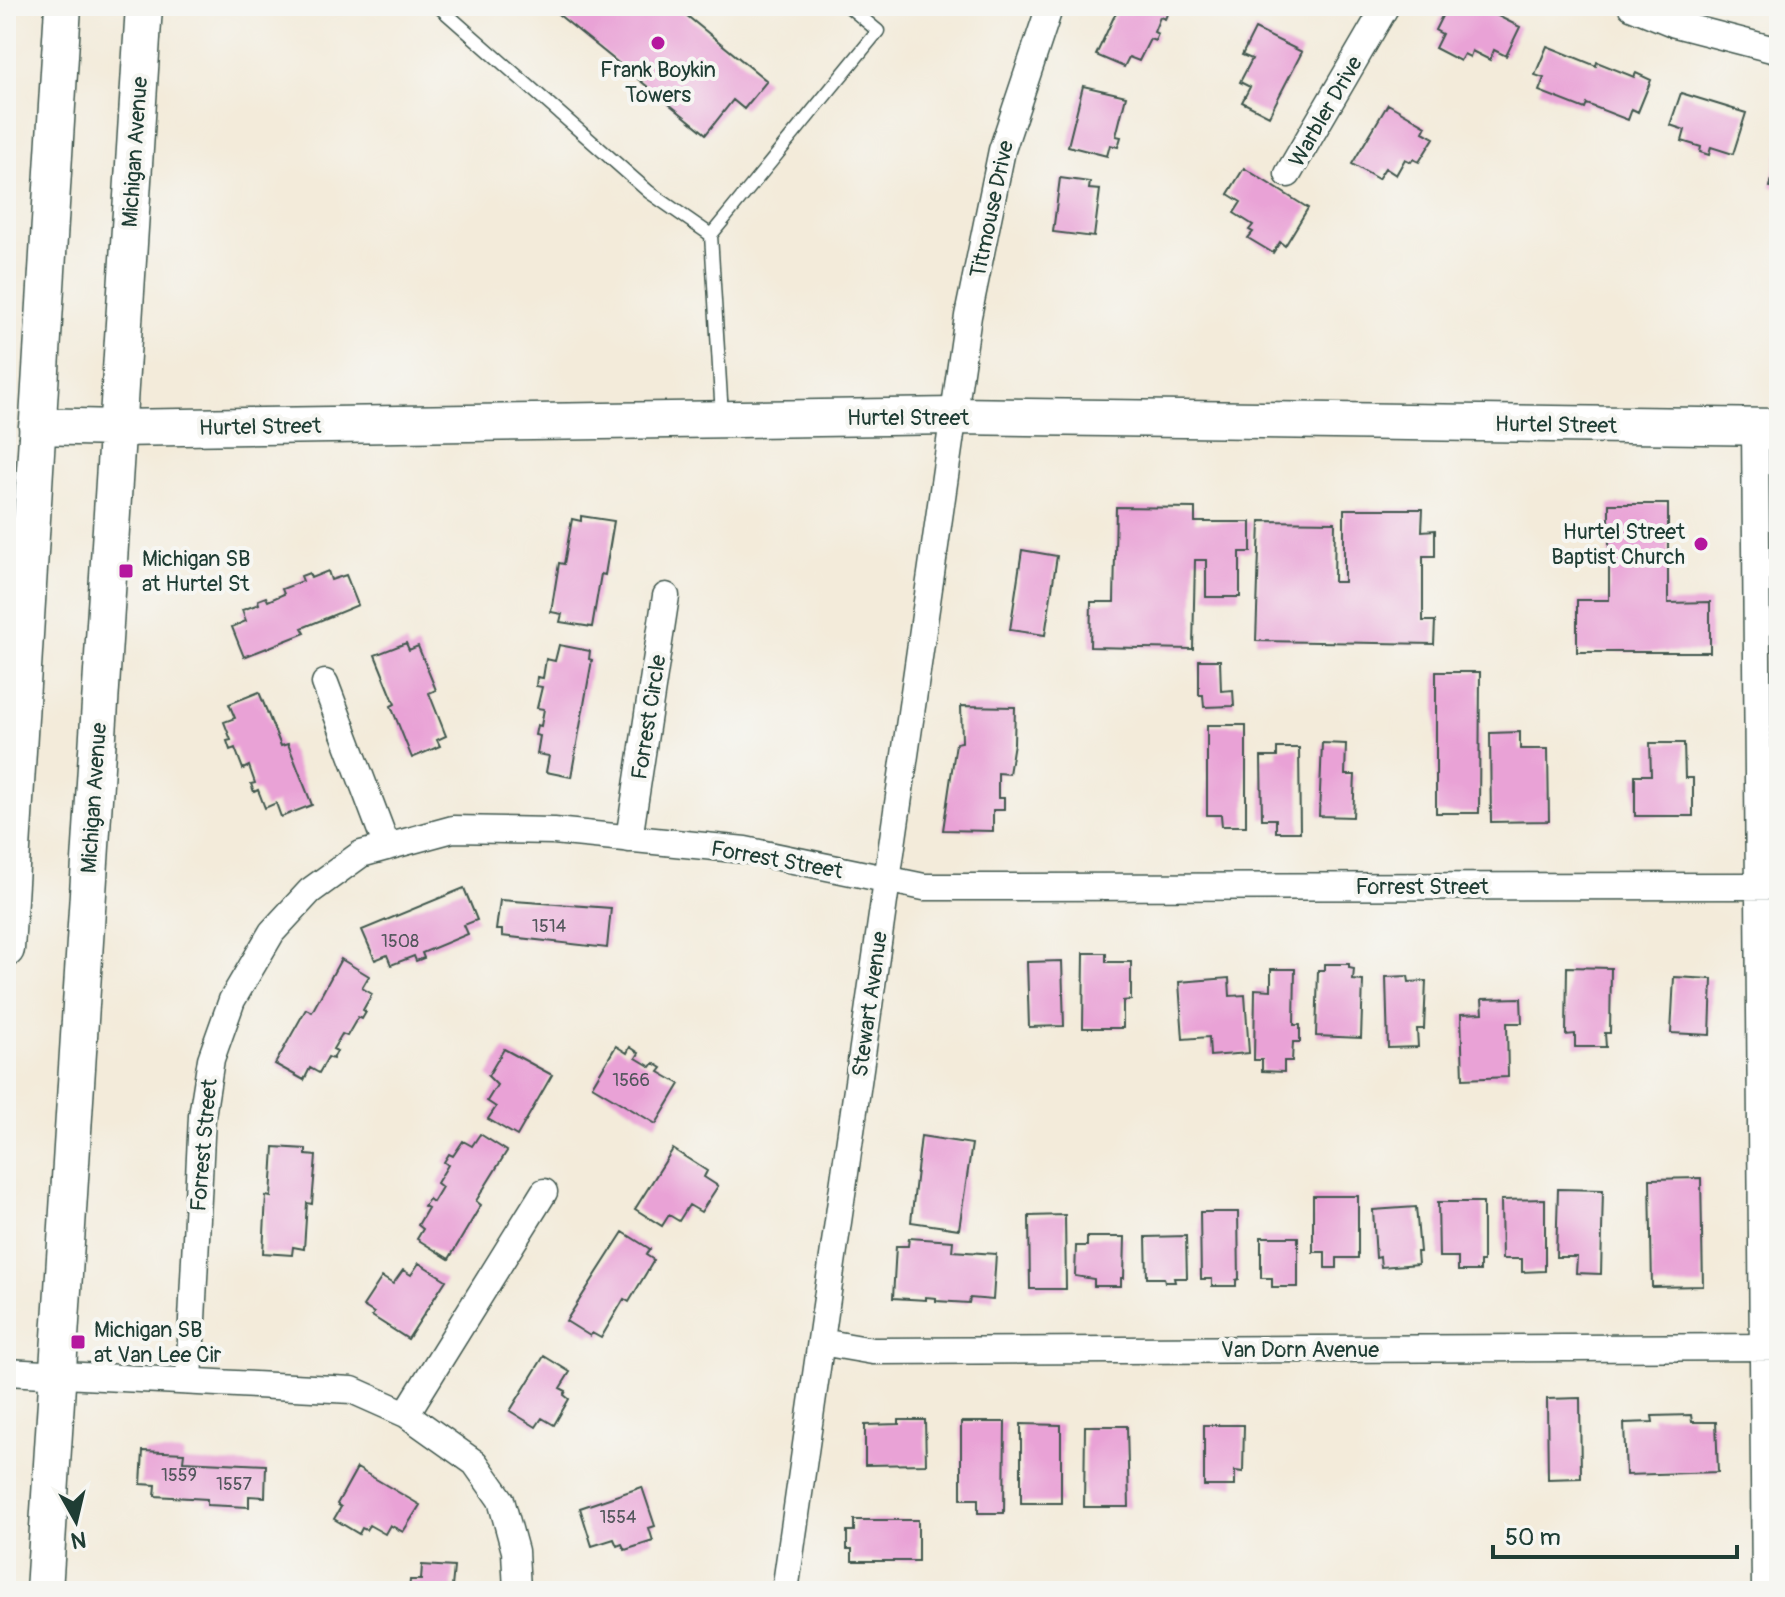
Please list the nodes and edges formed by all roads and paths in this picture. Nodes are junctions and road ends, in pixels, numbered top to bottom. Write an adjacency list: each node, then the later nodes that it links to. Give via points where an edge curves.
1 (63, 6): 13 (main road)
2 (144, 6): 15 (main road, Michigan Avenue)
3 (438, 6): 10 (lane, via 649,192)
4 (848, 6): 10 (lane, via 878,31)
5 (1050, 6): 11 (street, Titmouse Drive, via 1002,150)
6 (1386, 6): 9 (street, Warbler Drive)
7 (1631, 6): 8 (street, via 1675,24)
8 (1779, 51)
9 (1288, 174)
10 (711, 235): 12 (lane)
11 (954, 416): 12 (main road, Hurtel Street); 14 (main road, Hurtel Street); 21 (street, Stewart Avenue)
12 (722, 419): 15 (main road, Hurtel Street)
13 (37, 426): 15 (main road, Hurtel Street); 18 (main road)
14 (1767, 427): 22 (street)
15 (116, 428): 28 (main road, Michigan Avenue)
16 (666, 596): 19 (street, Forrest Circle)
17 (325, 683): 20 (street)
18 (13, 693): 23 (main road)
19 (629, 839): 20 (street, Forrest Street, via 453,829); 21 (street, Forrest Street, via 745,850)
20 (387, 847): 29 (street, Forrest Street, via 361,854 310,891 272,932 232,1000 211,1059 202,1116)
21 (887, 880): 22 (street, Forrest Street, via 924,887); 25 (street, Stewart Avenue)
22 (1768, 886): 26 (street)
23 (6, 949)
24 (544, 1192): 30 (street)
25 (821, 1342): 26 (street, Van Dorn Avenue, via 873,1351); 33 (street, Stewart Avenue)
26 (1770, 1347): 34 (street)
27 (6, 1372): 28 (street)
28 (58, 1375): 29 (street); 31 (main road, Michigan Avenue)
29 (189, 1381): 30 (street, via 352,1390)
30 (406, 1414): 32 (street, via 475,1463 501,1500 515,1551)
31 (44, 1591)
32 (517, 1591)
33 (785, 1591)
34 (1765, 1591)

